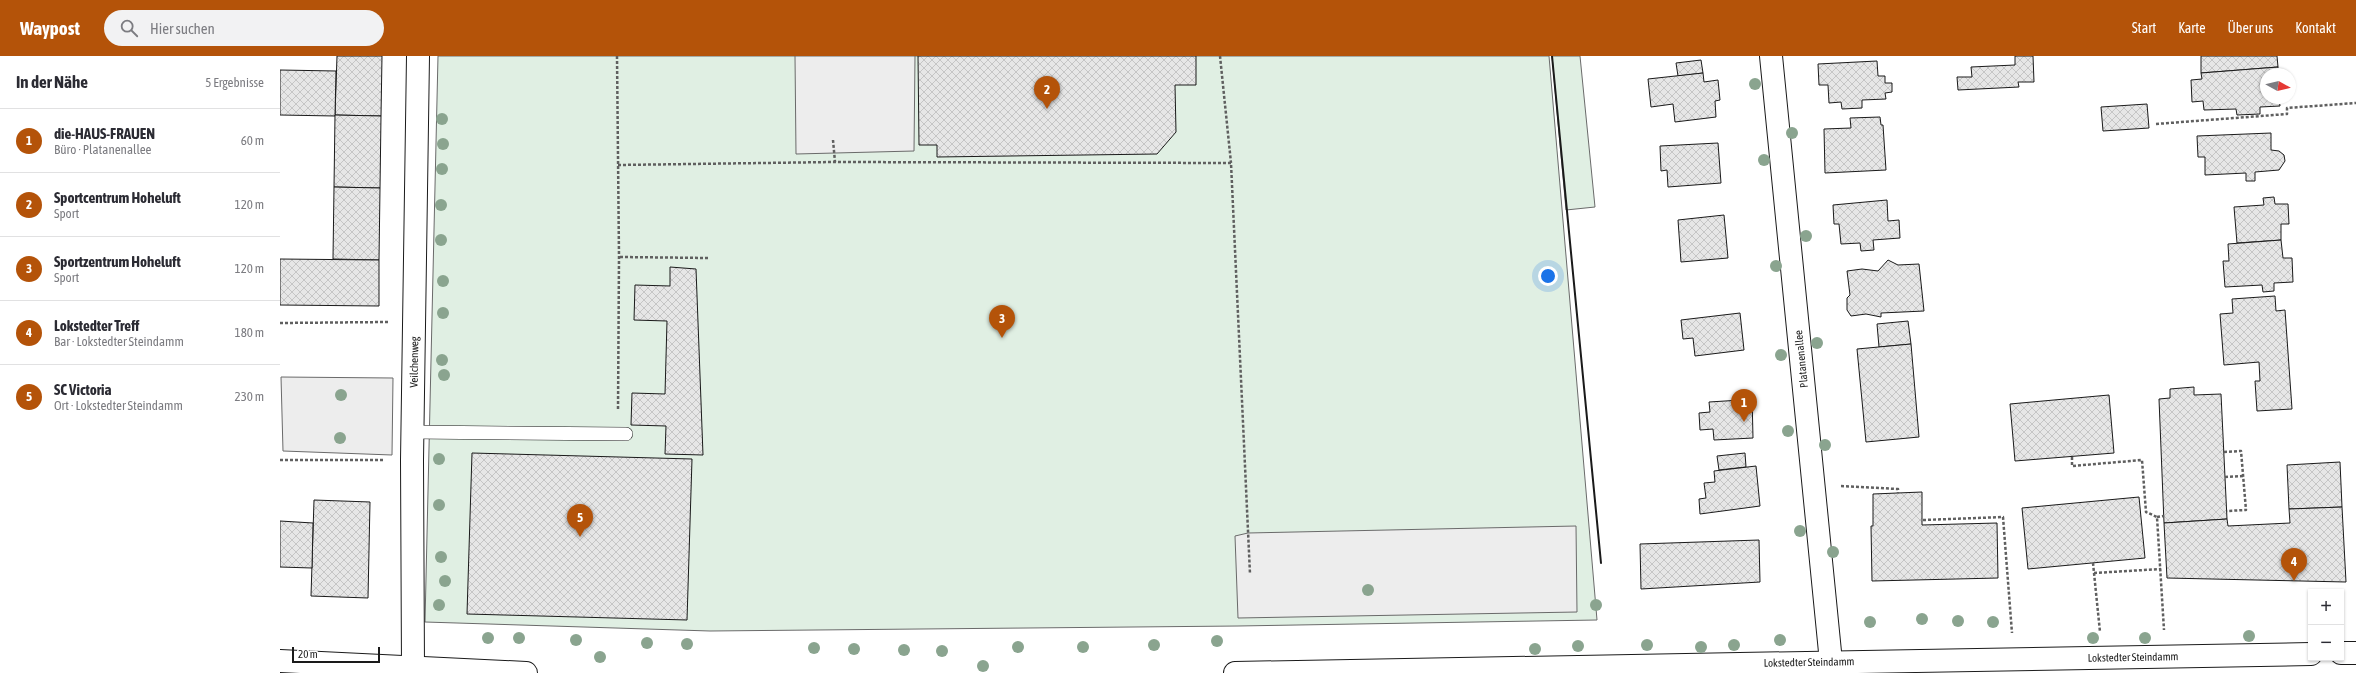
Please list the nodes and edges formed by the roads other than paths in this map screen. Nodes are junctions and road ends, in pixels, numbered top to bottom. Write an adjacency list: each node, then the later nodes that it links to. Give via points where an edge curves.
1 (418, 56): 3 (main road, Veilchenweg)
2 (1771, 56): 9 (main road, Platanenallee)
3 (413, 432): 4 (lane); 10 (main road, Veilchenweg)
4 (626, 434)
5 (2344, 653): 6 (main road)
6 (2356, 653)
7 (2308, 654): 9 (main road, Lokstedter Steindamm)
8 (280, 662): 10 (main road)
9 (1831, 662): 11 (main road, Lokstedter Steindamm)
10 (414, 668): 12 (main road)
11 (1263, 672): 13 (main road, Lokstedter Steindamm)
12 (526, 673)
13 (1235, 673)

